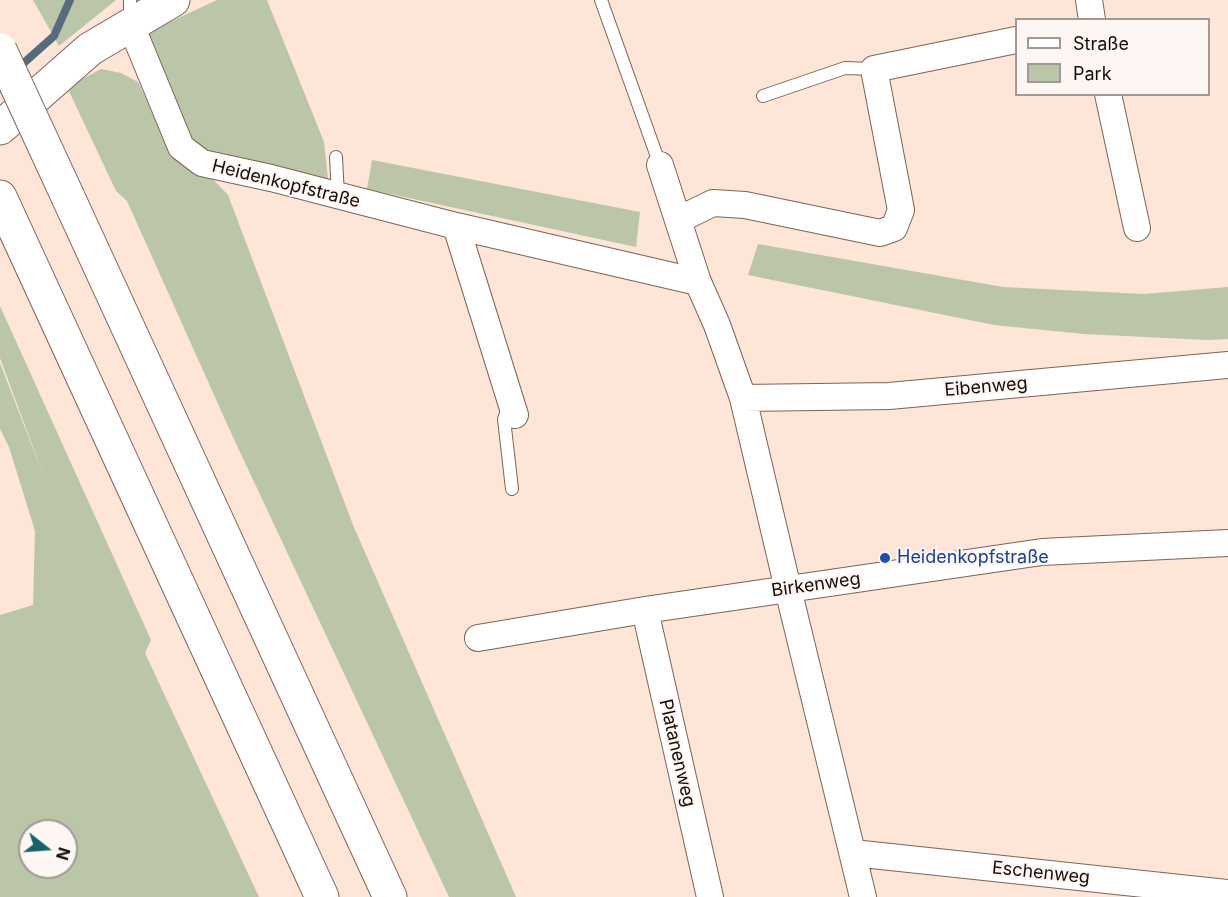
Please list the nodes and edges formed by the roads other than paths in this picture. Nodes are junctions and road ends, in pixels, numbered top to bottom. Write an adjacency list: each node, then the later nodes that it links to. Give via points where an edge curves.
1 (173, 0): 4 (main road)
2 (601, 0): 13 (lane)
3 (1089, 0): 5 (street)
4 (130, 12): 11 (main road); 15 (street, Heidenkopfstraße, via 181,147 202,164)
5 (1092, 18)
6 (1015, 40): 8 (street)
7 (0, 50): 31 (main road, bridge)
8 (874, 69): 9 (lane, via 845,68); 16 (street, via 901,210 894,228 880,233 745,205 712,203)
9 (764, 96)
10 (1108, 96): 18 (street)
11 (0, 128)
12 (336, 157): 15 (lane)
13 (660, 165): 16 (street)
14 (0, 196): 30 (main road)
15 (338, 196): 17 (street, Heidenkopfstraße)
16 (678, 220): 19 (street)
17 (456, 226): 19 (street, Heidenkopfstraße); 22 (street)
18 (1137, 228)
19 (698, 282): 21 (street)
20 (1228, 365): 21 (street, Eibenweg, via 889,396)
21 (744, 398): 25 (street)
22 (513, 409): 23 (lane, via 504,419)
23 (512, 489)
24 (1228, 543): 25 (street, Birkenweg, via 1042,552)
25 (788, 589): 26 (street, Birkenweg); 28 (street)
26 (645, 610): 27 (street, Birkenweg); 32 (street, Platanenweg)
27 (478, 638)
28 (853, 853): 29 (street, Eschenweg); 33 (street)
29 (1228, 893)
30 (322, 897)
31 (390, 897)
32 (710, 897)
33 (863, 897)

